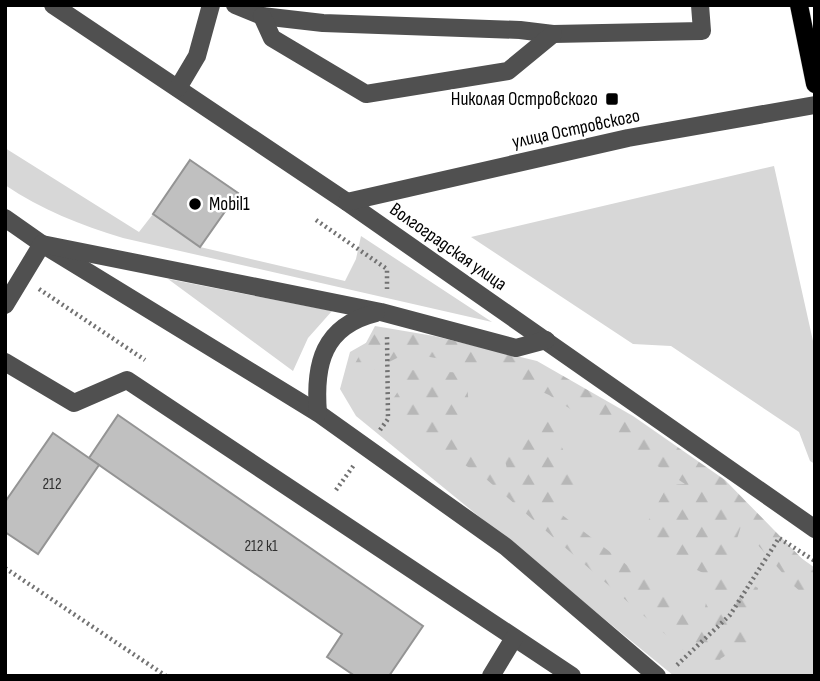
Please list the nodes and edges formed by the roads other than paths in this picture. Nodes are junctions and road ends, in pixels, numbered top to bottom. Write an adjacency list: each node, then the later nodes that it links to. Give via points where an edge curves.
1 (53, 5): 9 (street, Волгоградская улица)
2 (211, 5): 9 (street, via 197,56)
3 (235, 5): 6 (street)
4 (700, 5): 7 (street, via 702,31)
5 (799, 5): 8 (main road)
6 (262, 16): 7 (street); 7 (street, via 272,38 366,94 508,71)
7 (553, 34)
8 (815, 83)
9 (178, 88): 11 (street, Волгоградская улица)
10 (815, 105): 11 (street, улица Островского, via 628,138)
11 (347, 202): 16 (street, Волгоградская улица)
12 (5, 218): 13 (street)
13 (43, 244): 14 (street); 15 (street); 18 (street)
14 (5, 305)
15 (381, 312): 16 (street, via 516,348); 18 (street, via 357,318 332,340 316,383)
16 (546, 340): 19 (street, Волгоградская улица)
17 (5, 362): 20 (street, via 74,403 127,380)
18 (318, 413): 23 (street, via 506,547)
19 (815, 529)
20 (514, 638): 21 (street); 22 (street)
21 (491, 676)
22 (572, 676)
23 (657, 676)

